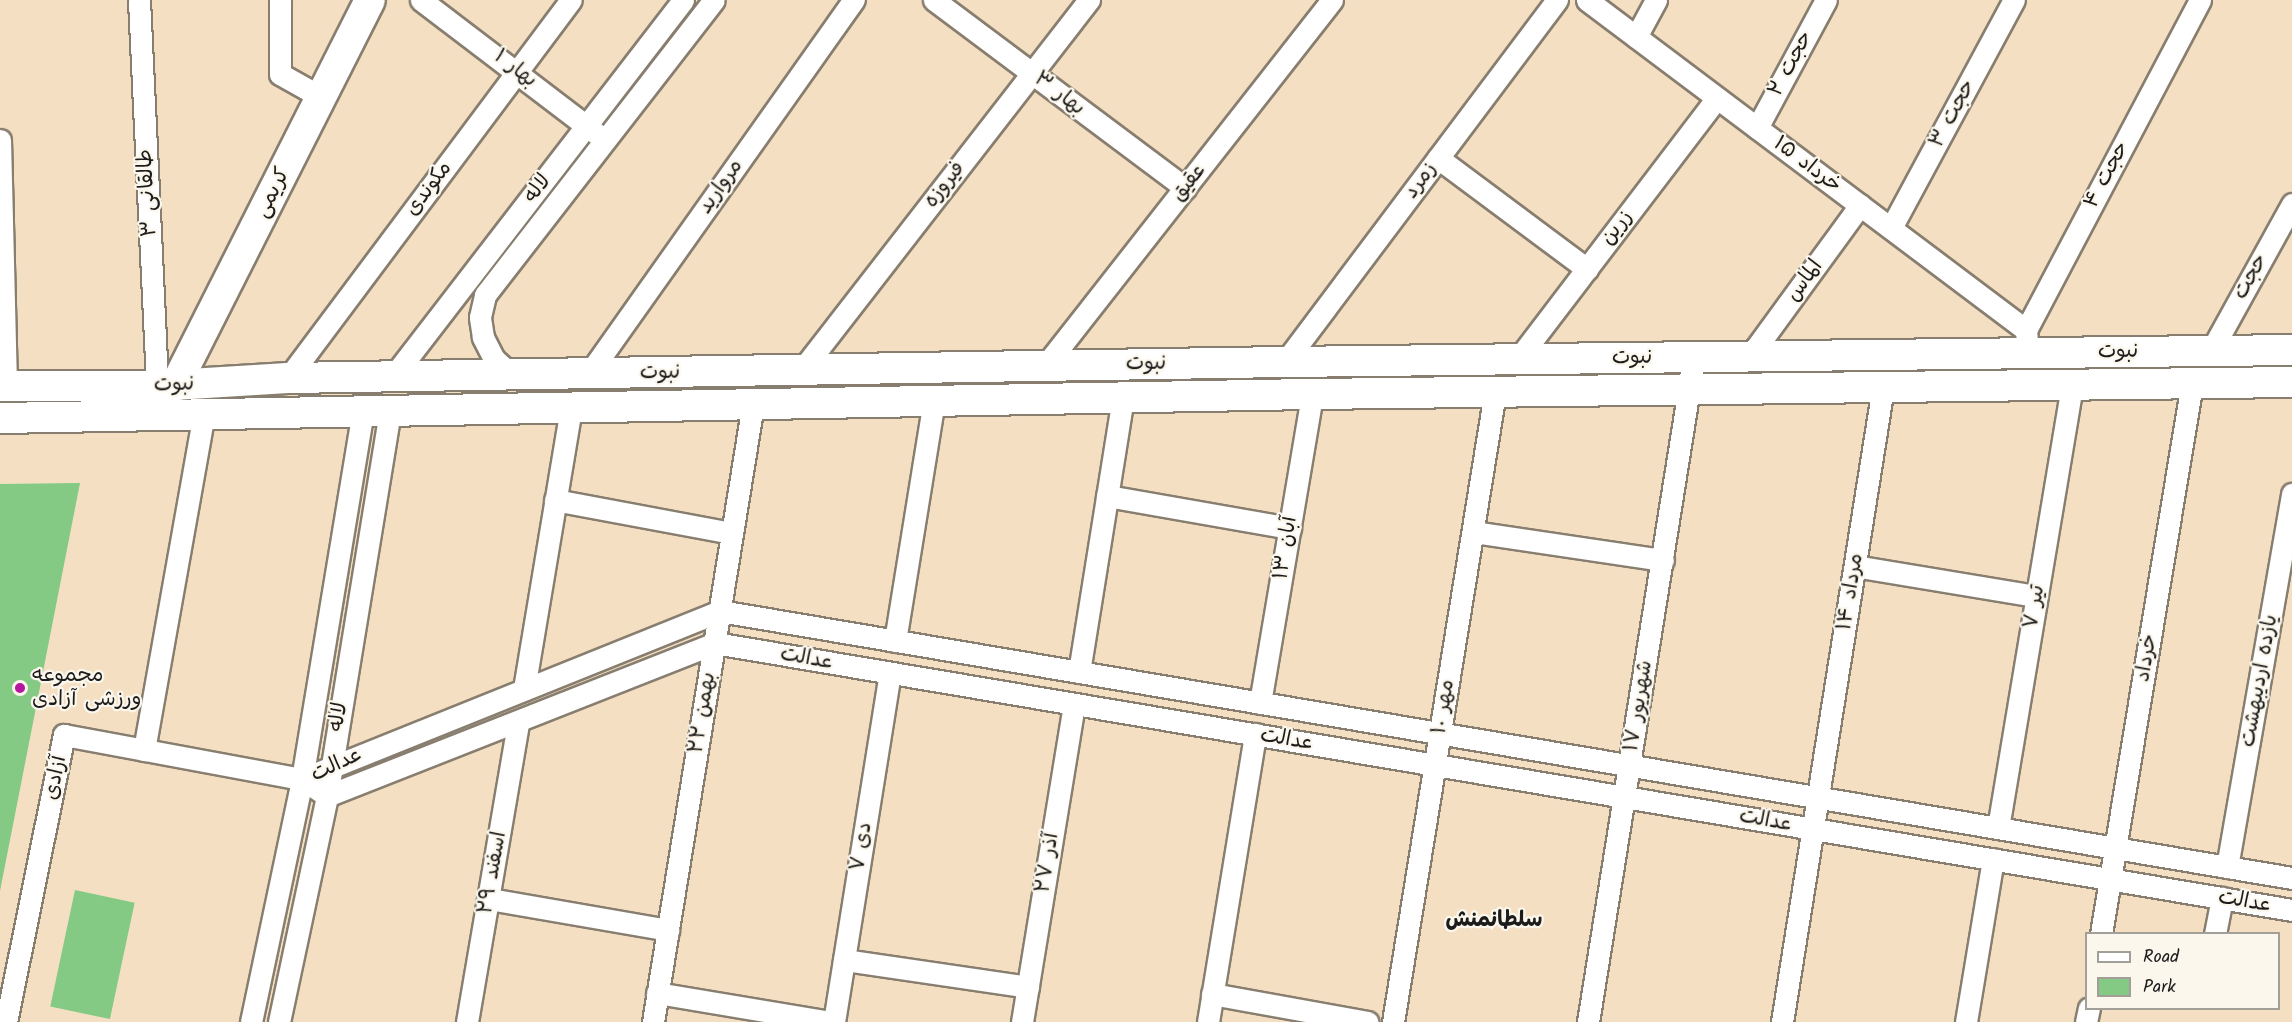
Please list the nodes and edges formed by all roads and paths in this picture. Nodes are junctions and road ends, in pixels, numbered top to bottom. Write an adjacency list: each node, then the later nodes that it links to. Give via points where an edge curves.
1 (138, 0): 51 (street, طالقانی ۳)
2 (280, 0): 21 (street, via 280,74)
3 (370, 0): 21 (street, کریمی)
4 (421, 0): 19 (street, بهار ۱)
5 (571, 0): 19 (street, مکوندی)
6 (684, 0): 23 (street, لاله)
7 (714, 0): 26 (street, لاله)
8 (854, 0): 42 (street, مروارید)
9 (934, 0): 20 (street, بهار ۳)
10 (1089, 0): 20 (street, فیروزه)
11 (1332, 0): 28 (street, عقیق)
12 (1557, 0): 27 (street, زمرد)
13 (1587, 0): 18 (street, ۱۵ خرداد)
14 (1656, 0): 18 (street)
15 (1826, 0): 24 (street, حجت ۲)
16 (2014, 0): 31 (street, حجت ۳)
17 (2200, 0): 33 (street, حجت ۴)
18 (1636, 37): 22 (street, ۱۵ خرداد)
19 (518, 70): 23 (street, بهار ۱); 44 (street, مکوندی)
20 (1032, 74): 28 (street, بهار ۳); 41 (street, فیروزه)
21 (321, 97): 51 (street, کریمی)
22 (1717, 98): 24 (street, ۱۵ خرداد); 32 (street, زرین)
23 (587, 125): 26 (street, بهار ۱); 46 (street, لاله)
24 (1757, 128): 30 (street, ۱۵ خرداد)
25 (0, 140): 50 (street)
26 (606, 141): 43 (street, لاله, via 485,295 480,317 483,337 494,359)
27 (1438, 158): 32 (street); 39 (street, زمرد)
28 (1185, 188): 40 (street, عقیق)
29 (2292, 204): 35 (street, حجت)
30 (1860, 205): 31 (street, ۱۵ خرداد); 36 (street, الماس)
31 (1891, 228): 33 (street, ۱۵ خرداد)
32 (1587, 269): 38 (street, زرین)
33 (2027, 341): 35 (street, نبوت); 36 (street, نبوت)
34 (2292, 350): 35 (street, نبوت)
35 (2211, 351)
36 (1750, 356): 37 (street, نبوت)
37 (1694, 357): 38 (street, نبوت); 53 (street, ۱۷ شهریور)
38 (1518, 359): 39 (street, نبوت)
39 (1286, 362): 40 (street, نبوت)
40 (1045, 366): 41 (street, نبوت)
41 (801, 371): 42 (street, نبوت)
42 (588, 375): 43 (street, نبوت)
43 (513, 376): 46 (street, نبوت)
44 (288, 378): 45 (street, نبوت); 51 (street, نبوت)
45 (332, 378): 46 (street, نبوت); 61 (street, via 341,396)
46 (392, 378): 60 (street)
47 (2292, 382): 48 (street, نبوت)
48 (2192, 383): 49 (street, نبوت); 95 (street, خرداد)
49 (2072, 385): 52 (street, نبوت); 72 (street, ۷ تیر)
50 (3, 386): 51 (street, نبوت); 63 (street)
51 (166, 386)
52 (1883, 387): 53 (street, نبوت); 71 (street, ۱۴ مرداد)
53 (1691, 389): 54 (street, نبوت); 70 (street, ۱۷ شهریور)
54 (1495, 392): 55 (street, نبوت); 68 (street, ۱۰ مهر)
55 (1312, 394): 56 (street, نبوت); 67 (street, ۱۳ آبان)
56 (1123, 397): 57 (street, نبوت); 65 (street)
57 (934, 401): 58 (street, نبوت); 75 (street)
58 (753, 404): 59 (street, نبوت); 69 (street, ۲۲ بهمن)
59 (571, 407): 60 (street, نبوت); 66 (street)
60 (376, 411): 61 (street, نبوت); 86 (street, لاله); 89 (street, لاله)
61 (329, 412): 62 (street, نبوت)
62 (204, 414): 63 (street, نبوت); 85 (street)
63 (3, 418)
64 (2292, 494): 73 (street, یازده اردیبهشت)
65 (1107, 496): 67 (street); 77 (street)
66 (555, 500): 69 (street); 79 (street)
67 (1290, 528): 80 (street, ۱۳ آبان)
68 (1473, 532): 70 (street); 84 (street, ۱۰ مهر)
69 (732, 533): 74 (street, ۲۲ بهمن)
70 (1663, 560): 88 (street, ۱۷ شهریور)
71 (1855, 566): 72 (street); 92 (street, ۱۴ مرداد)
72 (2037, 596): 93 (street, ۷ تیر)
73 (2282, 606): 97 (street, یازده اردیبهشت)
74 (720, 611): 75 (street, عدالت); 76 (street, ۲۲ بهمن); 79 (street, عدالت)
75 (895, 641): 77 (street, عدالت)
76 (715, 643): 78 (street, عدالت); 82 (street, عدالت); 103 (street, ۲۲ بهمن)
77 (1078, 672): 80 (street, عدالت)
78 (890, 673): 81 (street, عدالت); 106 (street, ۷ دی)
79 (524, 689): 86 (street, عدالت)
80 (1260, 703): 84 (street, عدالت)
81 (1074, 704): 83 (street, عدالت); 107 (street, ۲۷ آذر)
82 (518, 723): 90 (street, عدالت); 101 (street, ۲۹ اسفند)
83 (1255, 734): 87 (street, عدالت); 109 (street)
84 (1440, 734): 87 (street, ۱۰ مهر); 88 (street, عدالت)
85 (144, 750): 89 (street, آزادی); 110 (street, آزادی, via 64,735)
86 (332, 765): 89 (street, عدالت); 90 (street, لاله)
87 (1435, 765): 91 (street, عدالت); 119 (street, ۱۰ مهر)
88 (1630, 766): 91 (street, ۱۷ شهریور); 92 (street, عدالت)
89 (302, 779): 90 (street, عدالت); 111 (street, لاله)
90 (327, 796): 112 (street, لاله)
91 (1625, 797): 94 (street, عدالت); 120 (street, ۱۷ شهریور)
92 (1818, 798): 93 (street, عدالت); 94 (street, ۱۴ مرداد)
93 (1998, 828): 95 (street, عدالت)
94 (1813, 829): 96 (street, عدالت); 121 (street)
95 (2115, 848): 97 (street, عدالت); 99 (street, خرداد)
96 (1993, 859): 99 (street, عدالت); 122 (street)
97 (2227, 867): 98 (street, عدالت)
98 (2292, 878)
99 (2110, 879): 100 (street, عدالت); 104 (street, خرداد)
100 (2222, 898): 102 (street, عدالت); 105 (street)
101 (489, 899): 103 (street); 113 (street, ۲۹ اسفند)
102 (2292, 910)
103 (668, 930): 108 (street, ۲۲ بهمن)
104 (2101, 932)
105 (2215, 932)
106 (844, 960): 107 (street); 115 (street, ۷ دی)
107 (1028, 987): 116 (street, ۲۷ آذر)
108 (657, 993): 114 (street, ۲۲ بهمن); 115 (street)
109 (1212, 994): 117 (street); 118 (street)
110 (6, 1022)
111 (251, 1022)
112 (279, 1022)
113 (466, 1022)
114 (653, 1022)
115 (832, 1022)
116 (1022, 1022)
117 (1208, 1022)
118 (1368, 1022)
119 (1393, 1022)
120 (1588, 1022)
121 (1782, 1022)
122 (1966, 1022)

